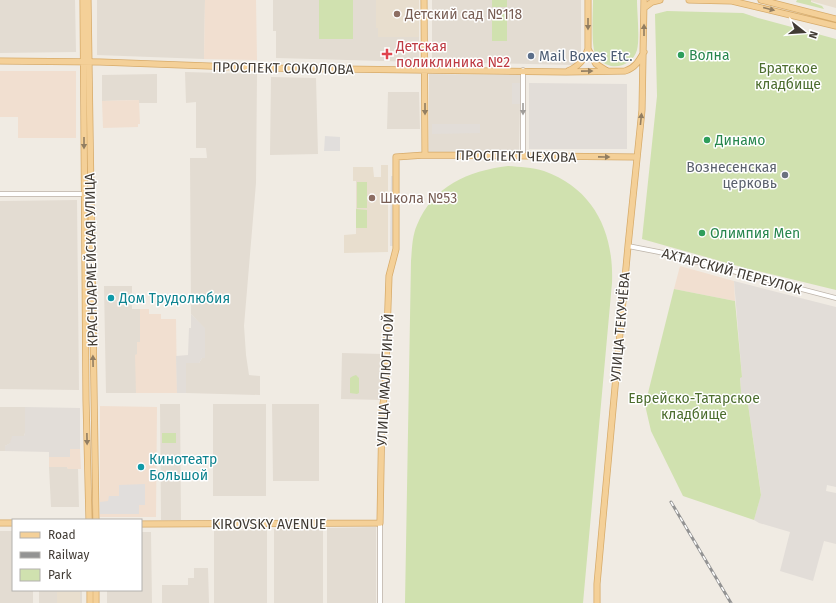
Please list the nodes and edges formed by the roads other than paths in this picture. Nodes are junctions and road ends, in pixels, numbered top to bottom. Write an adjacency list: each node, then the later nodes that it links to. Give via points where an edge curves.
1 (83, 0): 15 (main road, КРАСНОАРМЕЙСКАЯ УЛИЦА)
2 (88, 0): 15 (main road, КРАСНОАРМЕЙСКАЯ УЛИЦА)
3 (424, 0): 16 (main road)
4 (588, 0): 12 (main road, one-way to 12)
5 (644, 0): 9 (main road, УЛИЦА ТЕКУЧЁВА)
6 (660, 0): 9 (main road)
7 (689, 0): 11 (main road, one-way to 11, via 732,1)
8 (761, 0): 10 (main road)
9 (644, 8): 13 (main road, УЛИЦА ТЕКУЧЁВА, one-way to 9)
10 (836, 19)
11 (836, 26)
12 (588, 49): 18 (main road, via 596,64); 19 (main road, via 579,65)
13 (644, 52): 18 (main road, ПРОСПЕКТ СОКОЛОВА, via 637,64 629,69); 23 (main road, УЛИЦА ТЕКУЧЁВА, one-way to 13)
14 (0, 61): 15 (main road, ПРОСПЕКТ СОКОЛОВА)
15 (86, 62): 16 (main road, ПРОСПЕКТ СОКОЛОВА); 25 (main road, КРАСНОАРМЕЙСКАЯ УЛИЦА, one-way to 25); 29 (main road, КРАСНОАРМЕЙСКАЯ УЛИЦА, one-way to 15)
16 (426, 70): 17 (main road, ПРОСПЕКТ СОКОЛОВА); 20 (main road, one-way to 20)
17 (523, 70): 19 (main road, ПРОСПЕКТ СОКОЛОВА); 21 (street, one-way to 21)
18 (607, 71): 19 (main road, ПРОСПЕКТ СОКОЛОВА, one-way to 18)
19 (566, 72)
20 (425, 155): 21 (main road, ПРОСПЕКТ ЧЕХОВА); 22 (main road, ПРОСПЕКТ ЧЕХОВА)
21 (523, 156): 23 (main road, ПРОСПЕКТ ЧЕХОВА, one-way to 23)
22 (396, 157): 31 (main road, УЛИЦА МАЛЮГИНОЙ, via 396,249 389,276 385,392 382,410)
23 (637, 157): 26 (main road, УЛИЦА ТЕКУЧЁВА)
24 (0, 194): 25 (street)
25 (84, 194): 28 (main road, КРАСНОАРМЕЙСКАЯ УЛИЦА, one-way to 28)
26 (628, 246): 27 (street, АХТАРСКИЙ ПЕРЕУЛОК); 39 (main road, УЛИЦА ТЕКУЧЁВА)
27 (836, 298)
28 (89, 519)
29 (96, 519)
30 (0, 523): 32 (main road)
31 (380, 523): 33 (main road); 38 (street, УЛИЦА МАЛЮГИНОЙ)
32 (12, 524)
33 (142, 524)
34 (90, 591): 36 (main road)
35 (96, 591): 37 (main road)
36 (90, 603)
37 (96, 603)
38 (380, 603)
39 (597, 603)

